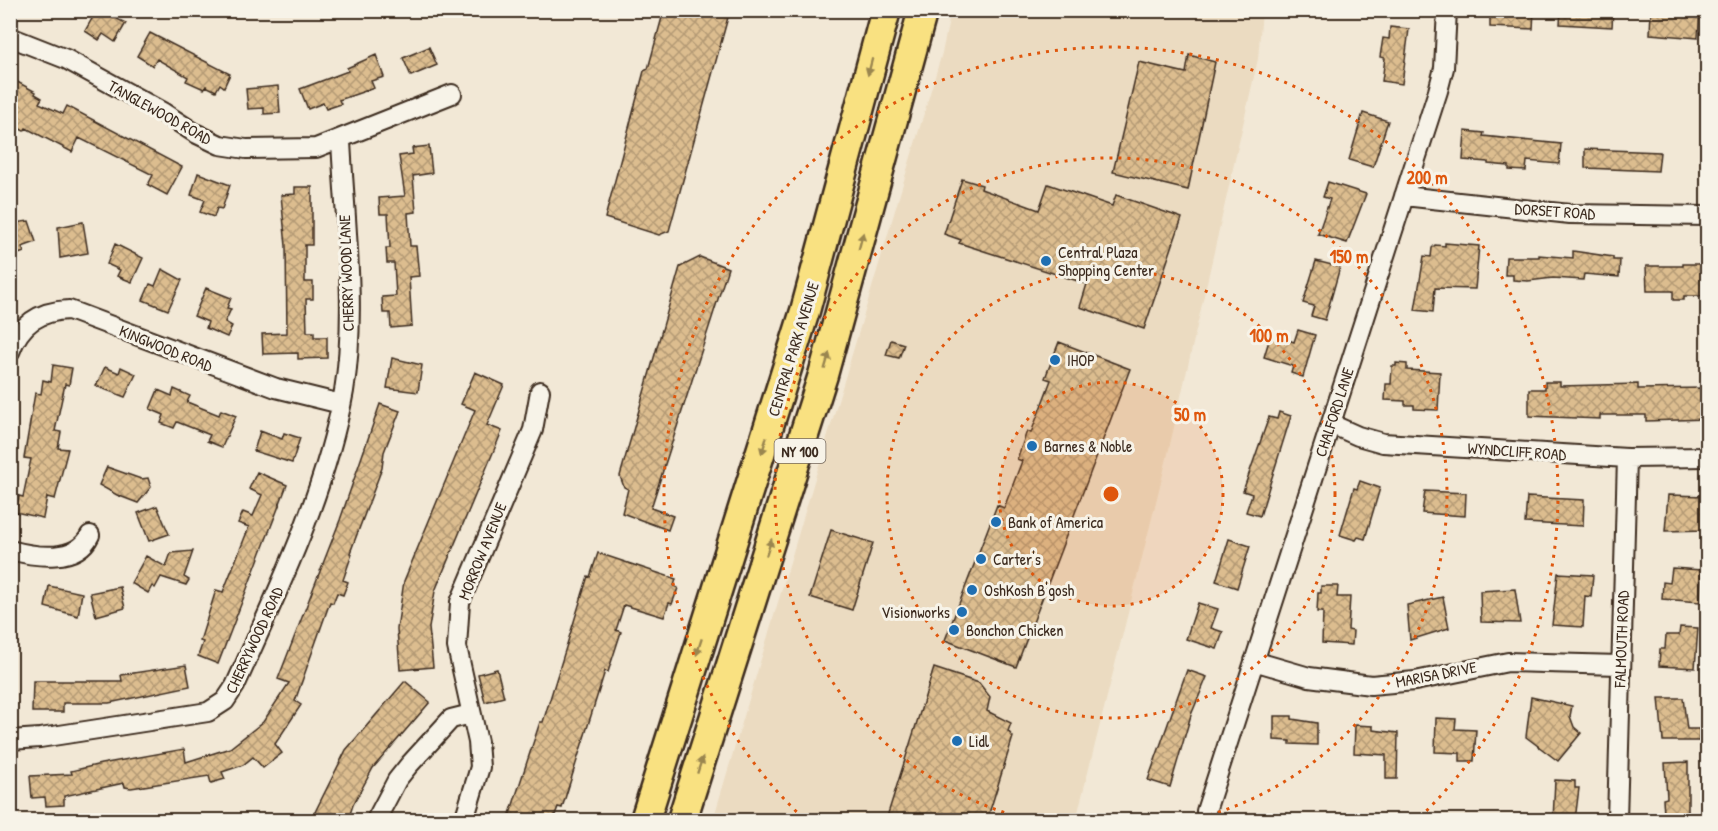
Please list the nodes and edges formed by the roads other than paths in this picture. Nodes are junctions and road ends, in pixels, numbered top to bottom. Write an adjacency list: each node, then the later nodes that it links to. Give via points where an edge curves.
1 (886, 10): 9 (main road, CENTRAL PARK AVENUE / NY 100, one-way to 9)
2 (923, 10): 10 (main road, NY 100, one-way to 2)
3 (1448, 10): 7 (street, CHALFORD LANE, via 1444,68)
4 (10, 37): 6 (street, TANGLEWOOD ROAD, via 66,59 220,145 289,150)
5 (452, 94): 6 (street, TANGLEWOOD ROAD)
6 (341, 141): 13 (street, CHERRY WOOD LANE, via 348,345)
7 (1404, 196): 8 (street, DORSET ROAD, via 1570,214); 14 (street, CHALFORD LANE)
8 (1707, 216)
9 (811, 289): 10 (street); 19 (main road, CENTRAL PARK AVENUE / NY 100, one-way to 19)
10 (846, 297): 20 (main road, NY 100, one-way to 10)
11 (10, 352): 13 (street, KINGWOOD ROAD, via 23,326 54,310 69,310 266,385)
12 (540, 391): 23 (street, MORROW AVENUE, via 533,430 460,602 457,647)
13 (340, 404): 24 (street, CHERRYWOOD ROAD, via 323,475 298,544 236,686 225,701 208,712 165,720)
14 (1331, 424): 16 (street, WYNDCLIFF ROAD, via 1383,442); 21 (street, CHALFORD LANE)
15 (1707, 457): 16 (street, WYNDCLIFF ROAD)
16 (1627, 458): 22 (street, FALMOUTH ROAD)
17 (90, 535): 18 (street, via 86,544 70,554)
18 (10, 550)
19 (717, 592): 20 (street); 28 (main road, CENTRAL PARK AVENUE / NY 100, one-way to 28)
20 (752, 603): 29 (main road, NY 100, one-way to 20)
21 (1254, 661): 22 (street, MARISA DRIVE, via 1309,677 1371,685 1414,681 1508,662); 25 (street, CHALFORD LANE)
22 (1620, 665): 30 (street, FALMOUTH ROAD)
23 (471, 714): 26 (street, via 451,719 409,765); 27 (street, MORROW AVENUE, via 480,767)
24 (10, 740)
25 (1206, 811)
26 (376, 820)
27 (464, 820)
28 (645, 820)
29 (682, 820)
30 (1617, 820)

